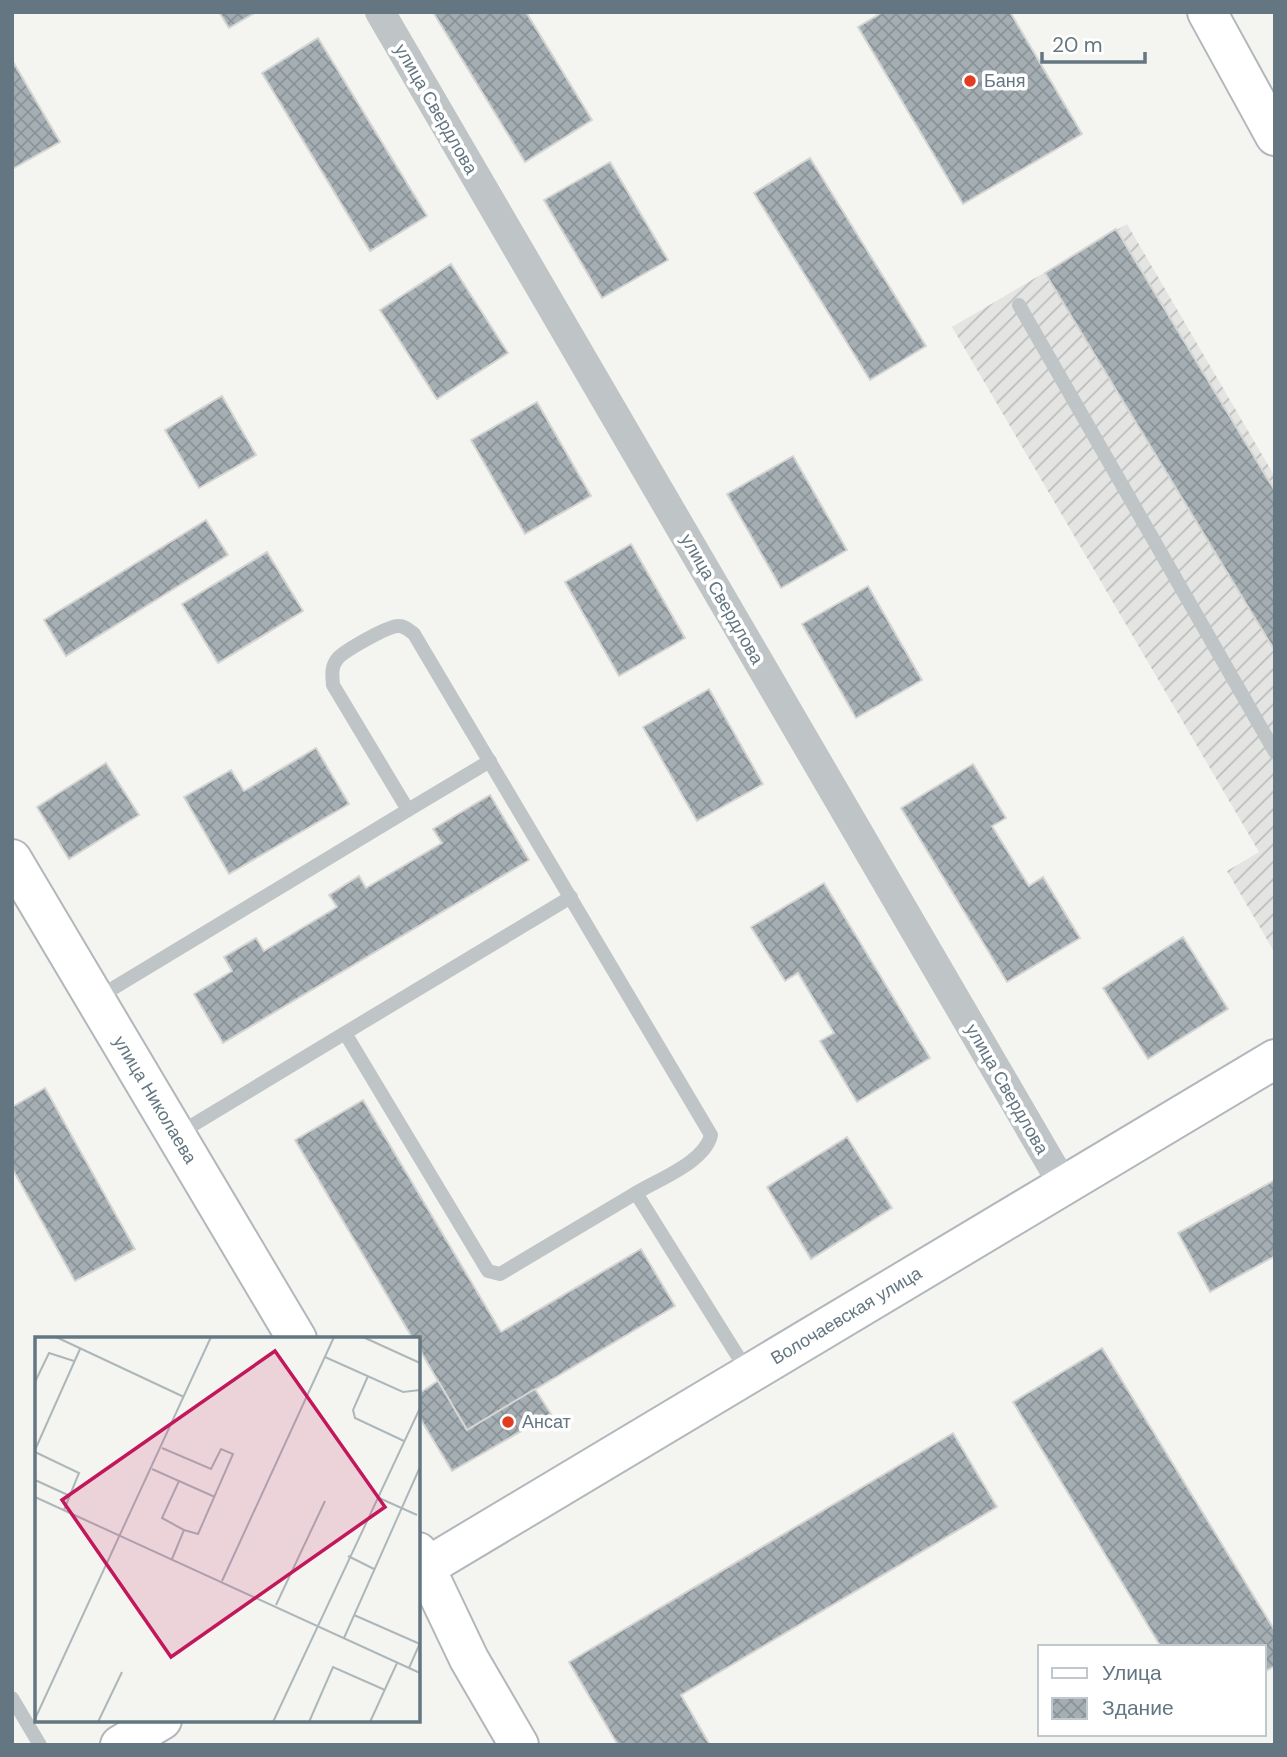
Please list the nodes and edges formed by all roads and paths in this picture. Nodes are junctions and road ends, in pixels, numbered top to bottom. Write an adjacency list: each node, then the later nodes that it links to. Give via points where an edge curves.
1 (380, 12): 14 (street, улица Свердлова)
2 (1207, 12): 3 (street)
3 (1275, 136)
4 (1019, 305): 5 (lane)
5 (1275, 752)
6 (490, 761): 7 (lane); 7 (lane, via 414,634 398,626 368,640 338,658 332,667 333,685); 9 (lane)
7 (408, 810): 10 (lane)
8 (12, 859): 10 (street, улица Николаева)
9 (571, 897): 11 (lane); 15 (lane, via 711,1135 699,1155)
10 (97, 998): 13 (street, улица Николаева)
11 (345, 1033): 13 (lane); 15 (lane, via 488,1271 500,1274)
12 (1275, 1059): 14 (street, Волочаевская улица)
13 (177, 1134): 16 (street, улица Николаева)
14 (1063, 1186): 17 (street, Волочаевская улица)
15 (636, 1193): 17 (lane)
16 (296, 1337)
17 (750, 1375): 18 (street, Волочаевская улица)
18 (421, 1564): 23 (street)
19 (12, 1698): 21 (lane)
20 (159, 1722): 22 (street)
21 (40, 1745)
22 (120, 1745)
23 (519, 1745)

